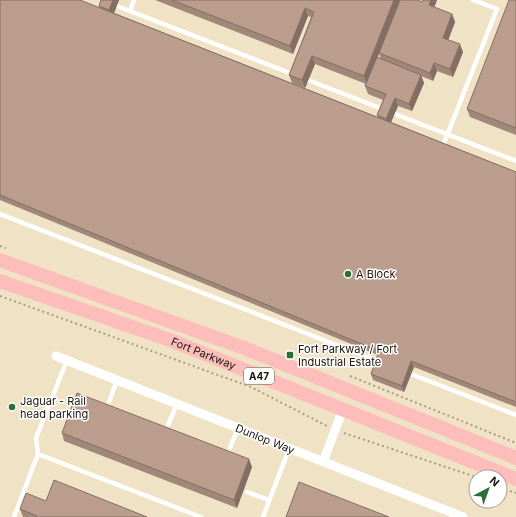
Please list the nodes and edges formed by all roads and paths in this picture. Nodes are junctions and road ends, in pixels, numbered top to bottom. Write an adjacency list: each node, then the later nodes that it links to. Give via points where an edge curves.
1 (134, 0): 4 (lane)
2 (473, 0): 9 (lane, via 497,9)
3 (117, 6): 4 (lane)
4 (130, 11): 5 (lane)
5 (295, 75)
6 (308, 80): 7 (lane)
7 (385, 110)
8 (395, 114): 9 (lane)
9 (448, 134): 10 (lane); 11 (lane)
10 (442, 148)
11 (516, 161)
12 (0, 214): 17 (lane)
13 (0, 260): 33 (main road, Fort Parkway / A47, via 244,348)
14 (0, 281): 25 (main road, Fort Parkway / A47, via 170,340)
15 (0, 296): 29 (path, via 251,387)
16 (361, 348): 17 (lane)
17 (359, 354): 20 (lane)
18 (56, 356): 19 (street, Dunlop Way)
19 (67, 360): 22 (street, Dunlop Way); 32 (lane, via 36,438)
20 (380, 362)
21 (411, 374): 26 (lane)
22 (116, 380): 23 (lane); 24 (street, Dunlop Way)
23 (109, 402)
24 (177, 404): 27 (lane); 28 (street, Dunlop Way)
25 (343, 409): 29 (street); 36 (main road, Fort Parkway / A47)
26 (516, 415)
27 (168, 426)
28 (238, 428): 30 (lane); 31 (street, Dunlop Way)
29 (335, 430): 34 (street); 35 (path)
30 (230, 448)
31 (289, 449): 34 (street, Dunlop Way); 38 (lane)
32 (38, 454): 39 (lane); 40 (lane)
33 (516, 458)
34 (322, 462): 42 (street, Dunlop Way)
35 (468, 474)
36 (516, 479)
37 (247, 492): 38 (lane)
38 (269, 500): 41 (lane)
39 (14, 517)
40 (201, 517)
41 (262, 517)
42 (463, 517)

